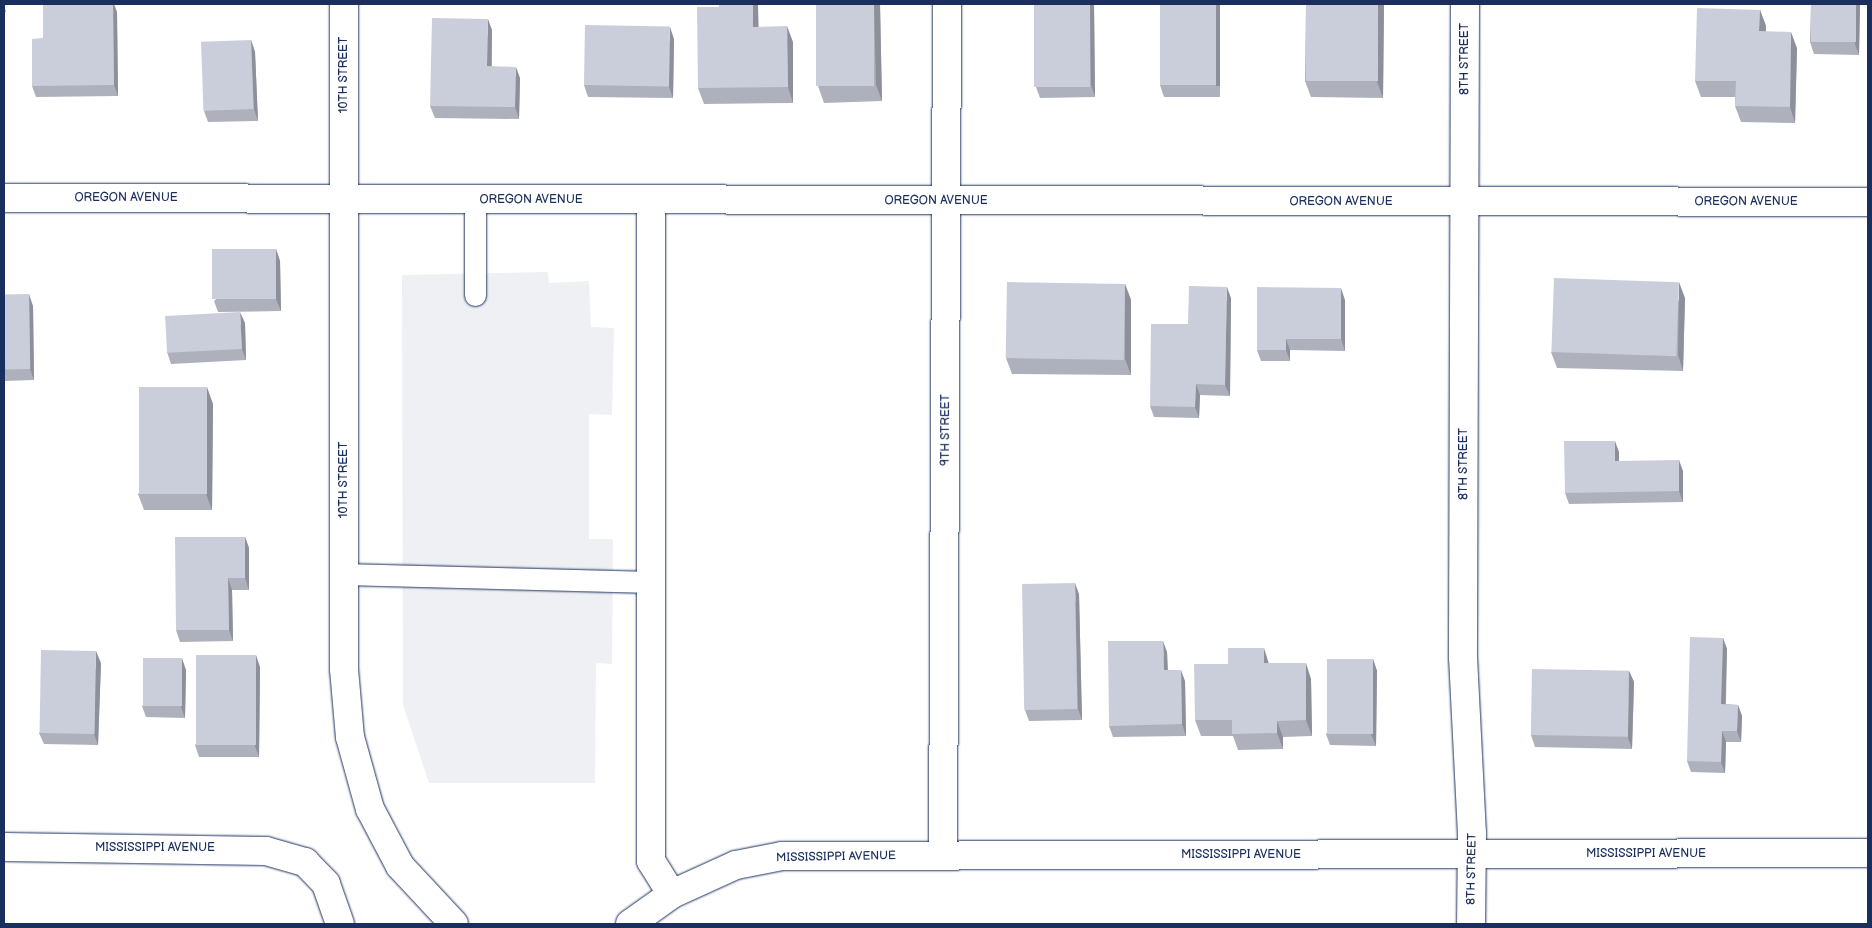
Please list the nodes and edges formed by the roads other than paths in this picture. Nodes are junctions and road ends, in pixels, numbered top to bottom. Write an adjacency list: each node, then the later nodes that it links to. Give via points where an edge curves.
1 (344, 4): 5 (street, 10TH STREET)
2 (947, 4): 8 (street, 9TH STREET)
3 (1465, 4): 9 (street, 8TH STREET)
4 (4, 198): 5 (street, OREGON AVENUE)
5 (343, 199): 6 (street, OREGON AVENUE); 12 (street, 10TH STREET)
6 (475, 199): 7 (street, OREGON AVENUE); 11 (lane)
7 (651, 200): 8 (street, OREGON AVENUE); 13 (street)
8 (948, 201): 9 (street, OREGON AVENUE); 17 (street, 9TH STREET)
9 (1465, 202): 10 (street, OREGON AVENUE); 16 (street, 8TH STREET, via 1463,657)
10 (1868, 202)
11 (475, 295)
12 (344, 574): 13 (lane); 20 (street, 10TH STREET, via 350,737 370,809 400,866)
13 (651, 582): 18 (street, via 651,861)
14 (4, 847): 19 (street, MISSISSIPPI AVENUE, via 239,848 305,862 326,884)
15 (1868, 853): 16 (street, MISSISSIPPI AVENUE)
16 (1472, 854): 17 (street, MISSISSIPPI AVENUE); 22 (street, 8TH STREET)
17 (943, 856): 18 (street, MISSISSIPPI AVENUE, via 782,856 736,865)
18 (672, 894): 21 (street, MISSISSIPPI AVENUE)
19 (340, 924)
20 (454, 924)
21 (630, 924)
22 (1471, 924)

